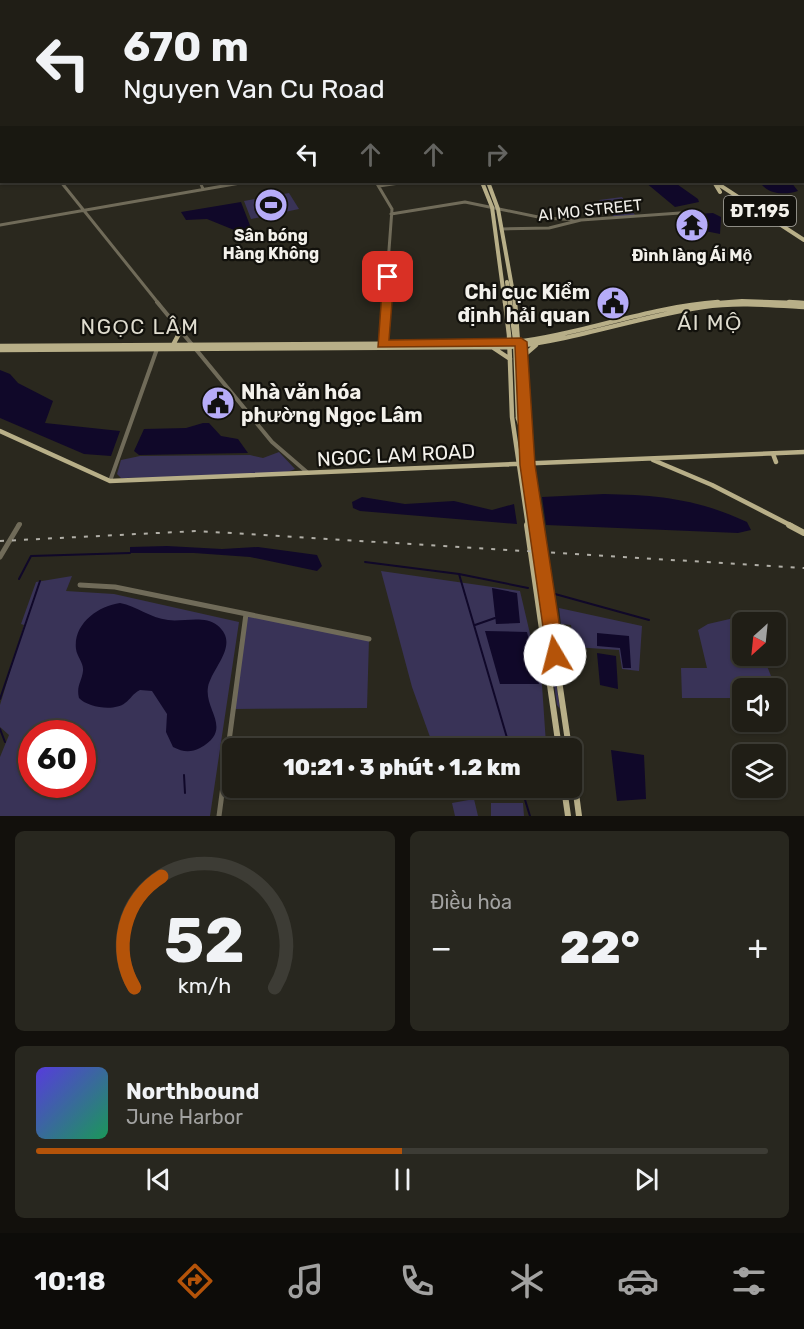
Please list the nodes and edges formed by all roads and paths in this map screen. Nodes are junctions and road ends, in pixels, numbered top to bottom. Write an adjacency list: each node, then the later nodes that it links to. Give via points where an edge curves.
1 (62, 183): 14 (street)
2 (200, 183): 11 (street)
3 (240, 183): 11 (street)
4 (377, 183): 10 (street)
5 (399, 183): 10 (street)
6 (482, 183): 13 (main road)
7 (488, 183): 15 (main road)
8 (716, 183): 12 (main road)
9 (717, 183): 21 (main road, ĐT.195)
10 (379, 186): 17 (street)
11 (203, 189): 14 (street)
12 (720, 192)
13 (492, 207): 15 (street); 17 (street, via 455,202); 22 (main road)
14 (85, 208): 19 (street); 27 (street)
15 (498, 209): 18 (street, via 543,218); 20 (main road)
16 (680, 213): 18 (street, AI MO STREET)
17 (391, 214): 28 (street)
18 (581, 220): 20 (street, AI MO STREET, via 549,228)
19 (0, 225)
20 (501, 230): 23 (main road)
21 (804, 240)
22 (500, 272): 24 (main road); 31 (main road)
23 (508, 272): 24 (main road); 29 (main road)
24 (507, 282): 40 (main road, bridge, via 515,339)
25 (804, 305): 26 (main road, via 731,304)
26 (681, 309): 29 (main road); 32 (main road, via 569,340)
27 (181, 330): 30 (main road); 33 (street)
28 (382, 344): 31 (main road); 33 (main road)
29 (521, 344): 31 (main road); 32 (main road); 38 (main road)
30 (173, 345): 33 (main road); 36 (main road)
31 (509, 345): 34 (main road); 39 (main road)
32 (536, 345): 38 (main road)
33 (194, 347): 34 (main road); 37 (main road); 51 (street, via 272,442)
34 (492, 347): 39 (main road)
35 (0, 348): 36 (main road)
36 (71, 348): 37 (main road)
37 (157, 349): 55 (street)
38 (522, 357): 43 (main road)
39 (510, 359): 42 (main road)
40 (518, 418): 42 (main road); 43 (main road)
41 (0, 431): 55 (main road, NGOC LAM ROAD)
42 (515, 438): 49 (main road)
43 (525, 438): 50 (main road)
44 (804, 452): 45 (main road, NGOC LAM ROAD)
45 (773, 454): 46 (main road, NGOC LAM ROAD); 48 (main road)
46 (671, 458): 47 (main road, NGOC LAM ROAD); 52 (main road)
47 (650, 459): 50 (main road, NGOC LAM ROAD); 52 (main road)
48 (776, 462)
49 (519, 465): 50 (main road, NGOC LAM ROAD); 53 (main road, NGOC LAM ROAD); 63 (main road)
50 (527, 465): 64 (main road)
51 (300, 467): 53 (street); 54 (main road)
52 (674, 467): 57 (main road)
53 (310, 474): 54 (main road, NGOC LAM ROAD)
54 (298, 475): 55 (main road, NGOC LAM ROAD)
55 (110, 482)
56 (20, 524): 58 (street)
57 (804, 533)
58 (0, 557)
59 (80, 585): 60 (street, via 115,587)
60 (246, 614): 61 (street); 62 (street)
61 (369, 639)
62 (230, 738)
63 (558, 738)
64 (568, 738)
65 (222, 795): 68 (street)
66 (565, 798): 69 (main road)
67 (575, 798): 70 (main road)
68 (219, 816)
69 (568, 816)
70 (579, 816)

